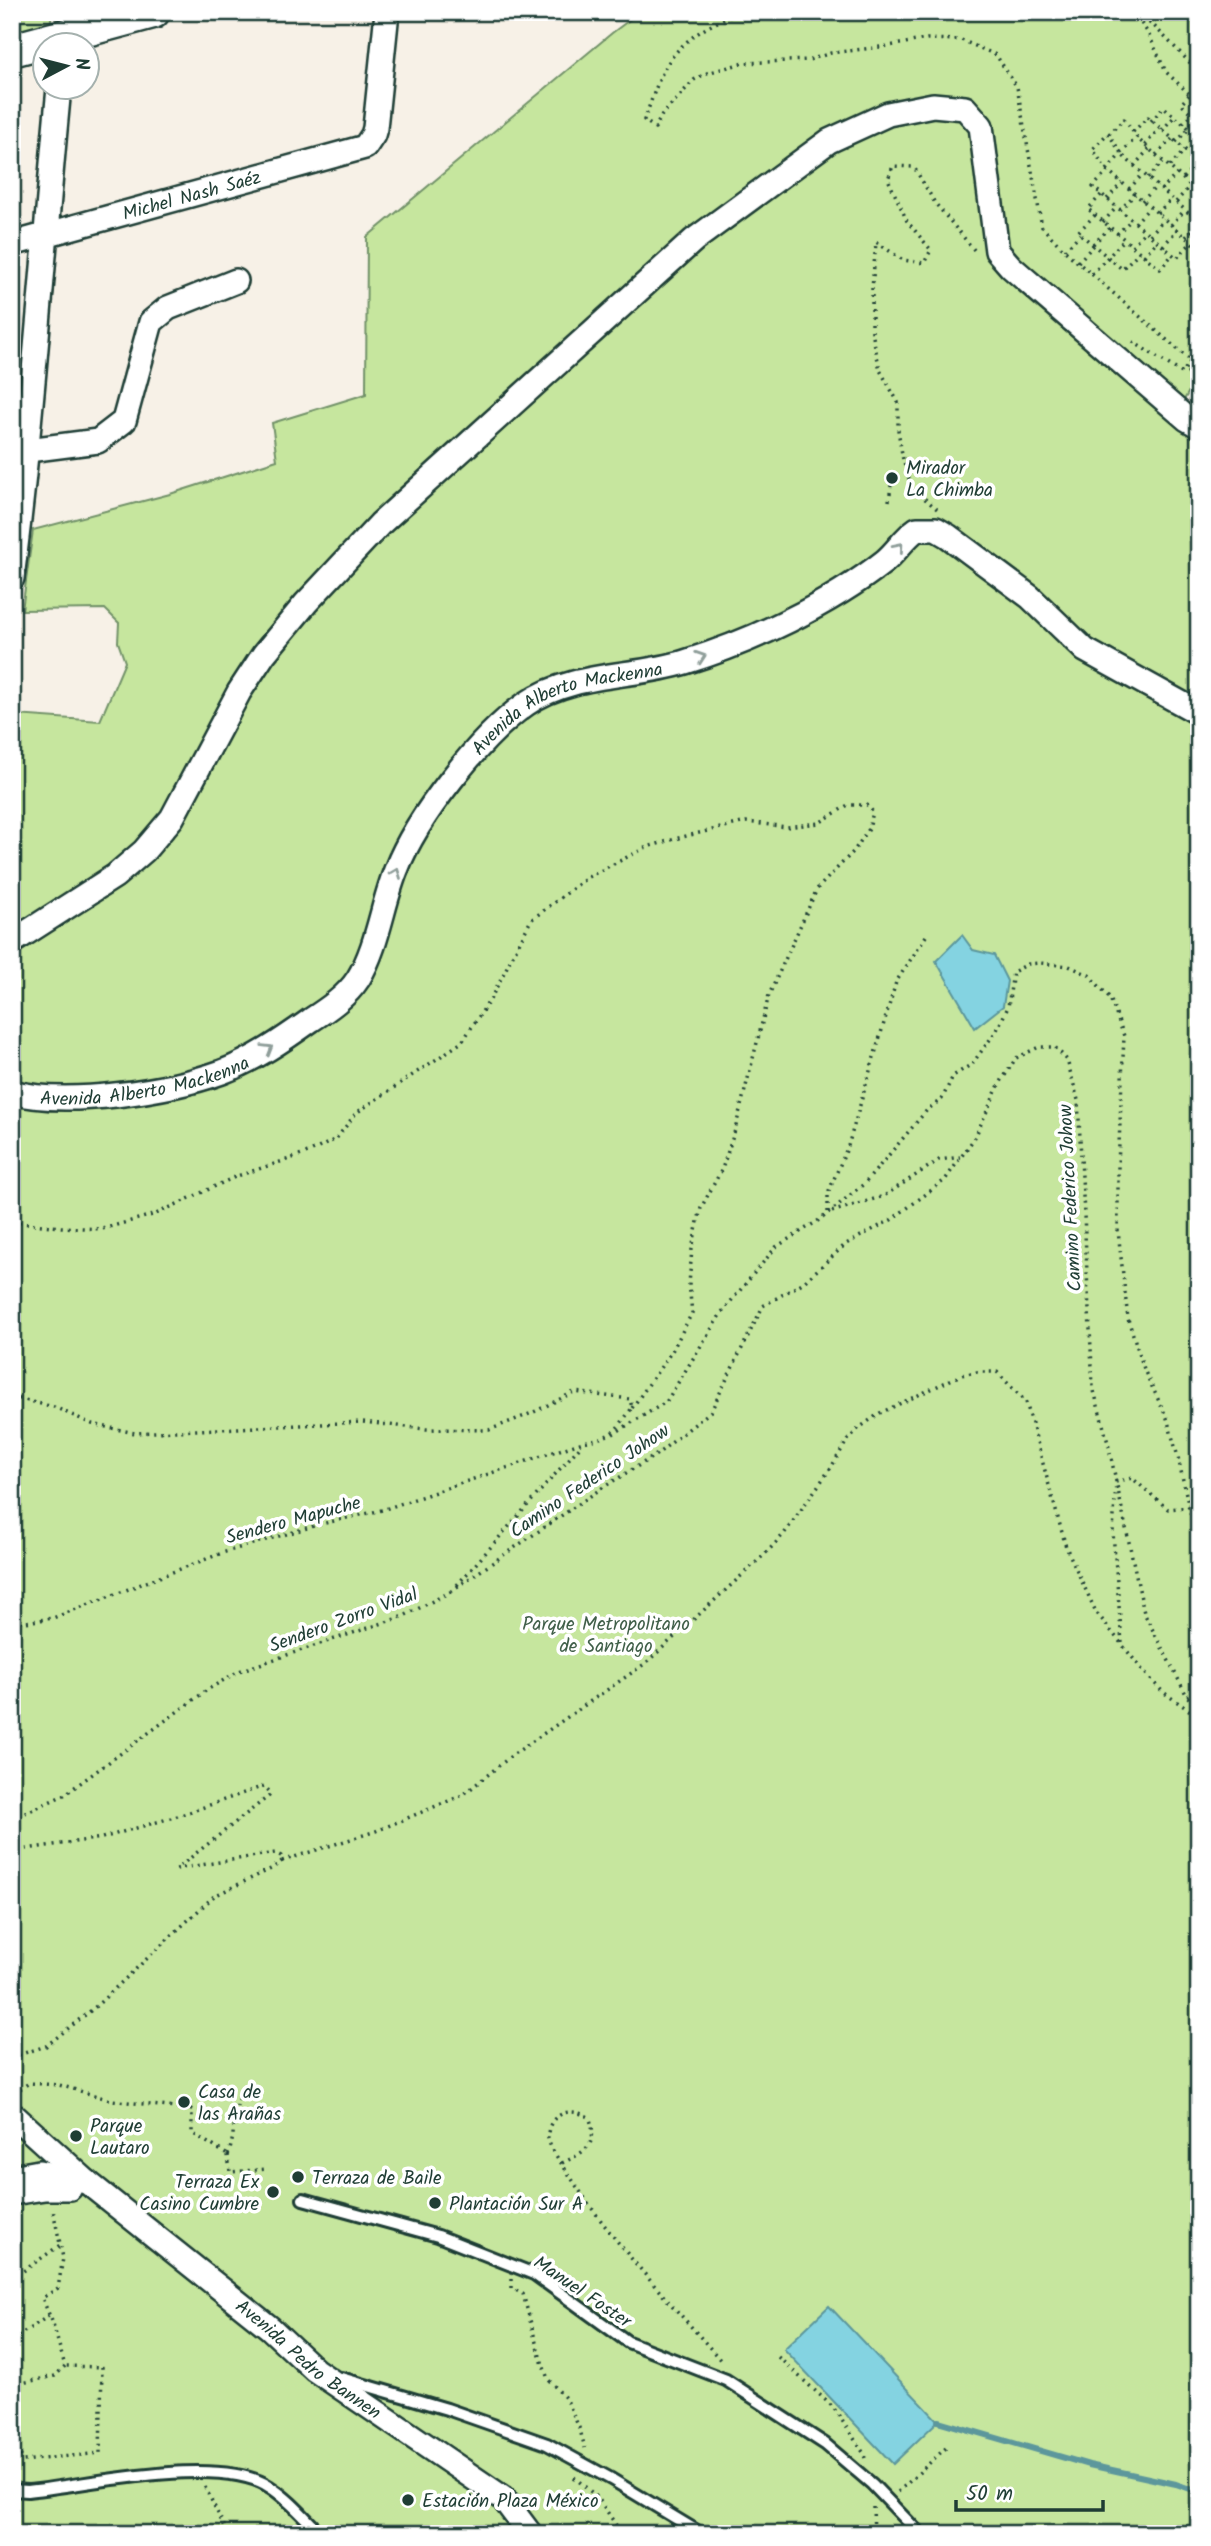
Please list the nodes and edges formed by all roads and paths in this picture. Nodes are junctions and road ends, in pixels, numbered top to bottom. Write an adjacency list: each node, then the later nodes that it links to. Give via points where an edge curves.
1 (23, 12): 6 (path)
2 (153, 12): 7 (main road)
3 (387, 12): 69 (street, Michel Nash Saéz, via 375,128 369,143 354,152)
4 (744, 12): 80 (path, via 688,38 665,67 644,120 655,128 694,80 743,63 809,60 927,39 961,40 996,55 1017,87 1042,227)
5 (1133, 13): 9 (path, via 1154,26); 10 (path, via 1166,72)
6 (12, 15)
7 (65, 31): 8 (main road)
8 (12, 50)
9 (1199, 72)
10 (1189, 95): 12 (path); 13 (path, via 1181,104)
11 (58, 102): 69 (street)
12 (1199, 103)
13 (1192, 114): 15 (path); 17 (path)
14 (1175, 116): 16 (path, via 1164,107); 17 (path); 18 (path)
15 (1198, 118)
16 (1152, 121): 18 (path); 20 (path, via 1148,117)
17 (1183, 123): 19 (path)
18 (1161, 129): 24 (path); 25 (path)
19 (1189, 129): 22 (path); 24 (path)
20 (1133, 132): 21 (path, via 1124,119); 23 (path)
21 (1109, 134): 29 (path); 36 (path, via 1093,149)
22 (1199, 137)
23 (1137, 138): 25 (path); 29 (path)
24 (1174, 140): 28 (path); 30 (path)
25 (1144, 145): 26 (path)
26 (1149, 149): 30 (path); 34 (path)
27 (1199, 149): 31 (path)
28 (1185, 150): 31 (path); 35 (path)
29 (1121, 154): 34 (path); 36 (path)
30 (1156, 155): 32 (path)
31 (1192, 156): 33 (path)
32 (1163, 162): 35 (path); 39 (path)
33 (1199, 162): 40 (path)
34 (1134, 166): 37 (path)
35 (1169, 167): 38 (path)
36 (1108, 170): 41 (path); 48 (path, via 1093,187)
37 (1143, 174): 39 (path); 44 (path)
38 (1177, 174): 40 (path); 45 (path)
39 (1148, 178): 42 (path)
40 (1183, 179): 43 (path)
41 (1122, 183): 44 (path); 49 (path)
42 (1157, 186): 45 (path); 51 (path)
43 (1190, 186): 46 (path); 50 (path)
44 (1129, 189): 47 (path)
45 (1161, 190): 50 (path)
46 (1198, 192)
47 (1135, 194): 51 (path); 54 (path)
48 (1101, 195): 49 (path); 57 (path, via 1088,209)
49 (1107, 199): 54 (path)
50 (1174, 200): 55 (path); 56 (path)
51 (1142, 201): 53 (path)
52 (1199, 205): 58 (path)
53 (1150, 207): 56 (path); 60 (path)
54 (1119, 209): 60 (path); 61 (path)
55 (1185, 210): 58 (path); 63 (path)
56 (1157, 213): 59 (path)
57 (1095, 215): 61 (path); 67 (path)
58 (1190, 215): 62 (path)
59 (1164, 219): 63 (path); 70 (path)
60 (1133, 221): 66 (path); 68 (path)
61 (1103, 222): 64 (path)
62 (1199, 223): 71 (path)
63 (1171, 225): 65 (path)
64 (1110, 228): 68 (path); 76 (path)
65 (1177, 230): 71 (path); 78 (path)
66 (1145, 231): 70 (path); 77 (path)
67 (1080, 234): 76 (path); 80 (path)
68 (1118, 234): 72 (path)
69 (44, 235): 75 (street, Michel Nash Saéz); 90 (street)
70 (1150, 235): 73 (path)
71 (1185, 237): 74 (path)
72 (1124, 240): 77 (path); 84 (path)
73 (1157, 241): 78 (path); 83 (path)
74 (1191, 243): 79 (path); 82 (path, via 1177,258)
75 (12, 244)
76 (1094, 245): 84 (path); 85 (path)
77 (1132, 246): 81 (path)
78 (1163, 246): 82 (path)
79 (1199, 249)
80 (1065, 251): 85 (path)
81 (1139, 252): 83 (path); 84 (path, via 1122,269)
82 (1173, 254): 83 (path, via 1160,270)
83 (1144, 256)
84 (1108, 257): 87 (path)
85 (1078, 262): 87 (path)
86 (1011, 267): 91 (street); 95 (path, via 981,257 935,203 914,167 893,166 888,179 907,221 931,250 924,263 903,260 876,242 872,332 880,370 898,402 898,430 912,488); 99 (street, via 997,251 981,126 965,108 933,104 888,114 829,141 694,240 380,524 264,654 172,818 144,851 115,876)
87 (1092, 274): 89 (path, via 1191,361 1182,373)
88 (236, 281): 92 (street, via 168,308 151,322 124,421 98,441)
89 (1124, 336)
90 (22, 399): 92 (street)
91 (1193, 422)
92 (28, 450): 96 (street)
93 (892, 478): 94 (path)
94 (889, 501)
95 (946, 516)
96 (12, 578)
97 (1199, 713): 100 (street, Avenida Alberto Mackenna, one-way to 97, via 50,1099 136,1091 221,1072 265,1051 336,1003 357,980 411,838 468,760 505,719 559,688 684,663 759,634 856,581 917,529 936,529 948,536 1030,597 1085,650)
98 (926, 936): 102 (path, via 896,982 852,1135 828,1193)
99 (12, 942)
100 (12, 1092)
101 (961, 1157): 102 (path, via 939,1160 884,1196); 108 (path, Camino Federico Johow, via 1016,1058 1039,1047 1055,1047 1068,1060 1078,1100 1093,1387); 113 (path, Camino Federico Johow, via 945,1180 926,1195 846,1244 804,1282 763,1306 711,1411 656,1455)
102 (828, 1213): 106 (path, via 776,1247 722,1312 666,1402); 109 (path, via 865,1183 927,1110 942,1099 953,1076 972,1064 1008,1007 1013,972 1040,963 1069,966 1089,975 1110,998 1124,1036 1118,1231 1128,1319 1145,1372 1167,1418)
103 (12, 1222): 105 (path, via 102,1229 156,1214 237,1176 308,1153 335,1139 356,1113 462,1042 491,998 531,920 588,877 647,847 682,837 746,822 787,827 819,823 848,805 867,805 873,812 869,829 817,888 769,995 735,1130 722,1169 701,1208 692,1249 692,1313 673,1351)
104 (12, 1397): 105 (path, via 135,1433 362,1422 489,1430 574,1392 630,1399)
105 (632, 1408): 106 (path)
106 (614, 1434): 107 (path)
107 (583, 1442): 113 (path, Sendero Zorro Vidal); 114 (path, Sendero Mapuche, via 382,1510 222,1553 53,1618 26,1622)
108 (1116, 1482): 109 (path, via 1132,1478 1168,1509); 115 (path, via 1113,1533); 117 (path, Camino Federico Johow, via 1144,1613)
109 (1189, 1507): 111 (path)
110 (1199, 1518): 111 (path)
111 (1191, 1519): 112 (path)
112 (1199, 1555)
113 (452, 1591): 120 (path, Sendero Zorro Vidal, via 404,1616 240,1671 64,1795)
114 (12, 1618)
115 (1122, 1644): 119 (path, via 1163,1692); 122 (path, via 1097,1612 1066,1547 1026,1402 997,1372 961,1375 880,1413 859,1429 785,1534 764,1555 646,1663 511,1756 463,1795 376,1831)
116 (1199, 1689): 117 (path)
117 (1187, 1696): 118 (path, Camino Federico Johow)
118 (1199, 1710)
119 (1199, 1717)
120 (12, 1819)
121 (12, 1852): 122 (path, via 102,1838 264,1786 271,1792 269,1796 176,1868 275,1853)
122 (282, 1861): 123 (path, via 214,1896 94,2008 46,2046)
123 (12, 2057)
124 (250, 2083): 128 (path, via 242,2091 233,2117)
125 (12, 2094): 128 (path, via 29,2083 59,2085 111,2100 192,2110 192,2133)
126 (12, 2114): 127 (street, Avenida Pedro Bannen)
127 (31, 2131): 131 (street, Avenida Pedro Bannen, via 32,2154); 132 (street, Avenida Pedro Bannen)
128 (228, 2155): 130 (path, via 230,2172)
129 (562, 2163): 129 (path, via 548,2141 553,2120 568,2112 589,2117 588,2148); 142 (path, via 624,2252 724,2365)
130 (267, 2169)
131 (14, 2182): 132 (street, Avenida Pedro Bannen, via 39,2172)
132 (87, 2188): 141 (street, Avenida Pedro Bannen, via 218,2284)
133 (303, 2199): 136 (lane, Manuel Foster, via 438,2236)
134 (53, 2210): 135 (path)
135 (60, 2245): 137 (path); 138 (path, via 63,2258 58,2288 42,2298)
136 (510, 2264): 142 (lane, Manuel Foster, via 534,2274 628,2342); 147 (path, via 512,2288 523,2294 548,2379 567,2400)
137 (12, 2279)
138 (50, 2315): 139 (path); 140 (path)
139 (12, 2340)
140 (65, 2366): 143 (path, via 55,2376); 144 (path, via 102,2367 100,2453 23,2462)
141 (315, 2370): 145 (lane); 153 (street, Avenida Pedro Bannen, via 503,2498)
142 (726, 2380): 150 (lane, Manuel Foster, via 825,2444)
143 (12, 2385)
144 (12, 2436)
145 (547, 2444): 147 (lane); 154 (path, via 559,2466 598,2498)
146 (948, 2445): 150 (path)
147 (589, 2467): 155 (lane)
148 (199, 2472): 149 (lane); 151 (path); 152 (lane, via 243,2474 269,2486)
149 (12, 2490)
150 (888, 2501): 156 (lane, Manuel Foster)
151 (228, 2534)
152 (321, 2534)
153 (530, 2534)
154 (622, 2534)
155 (702, 2534)
156 (919, 2534)

